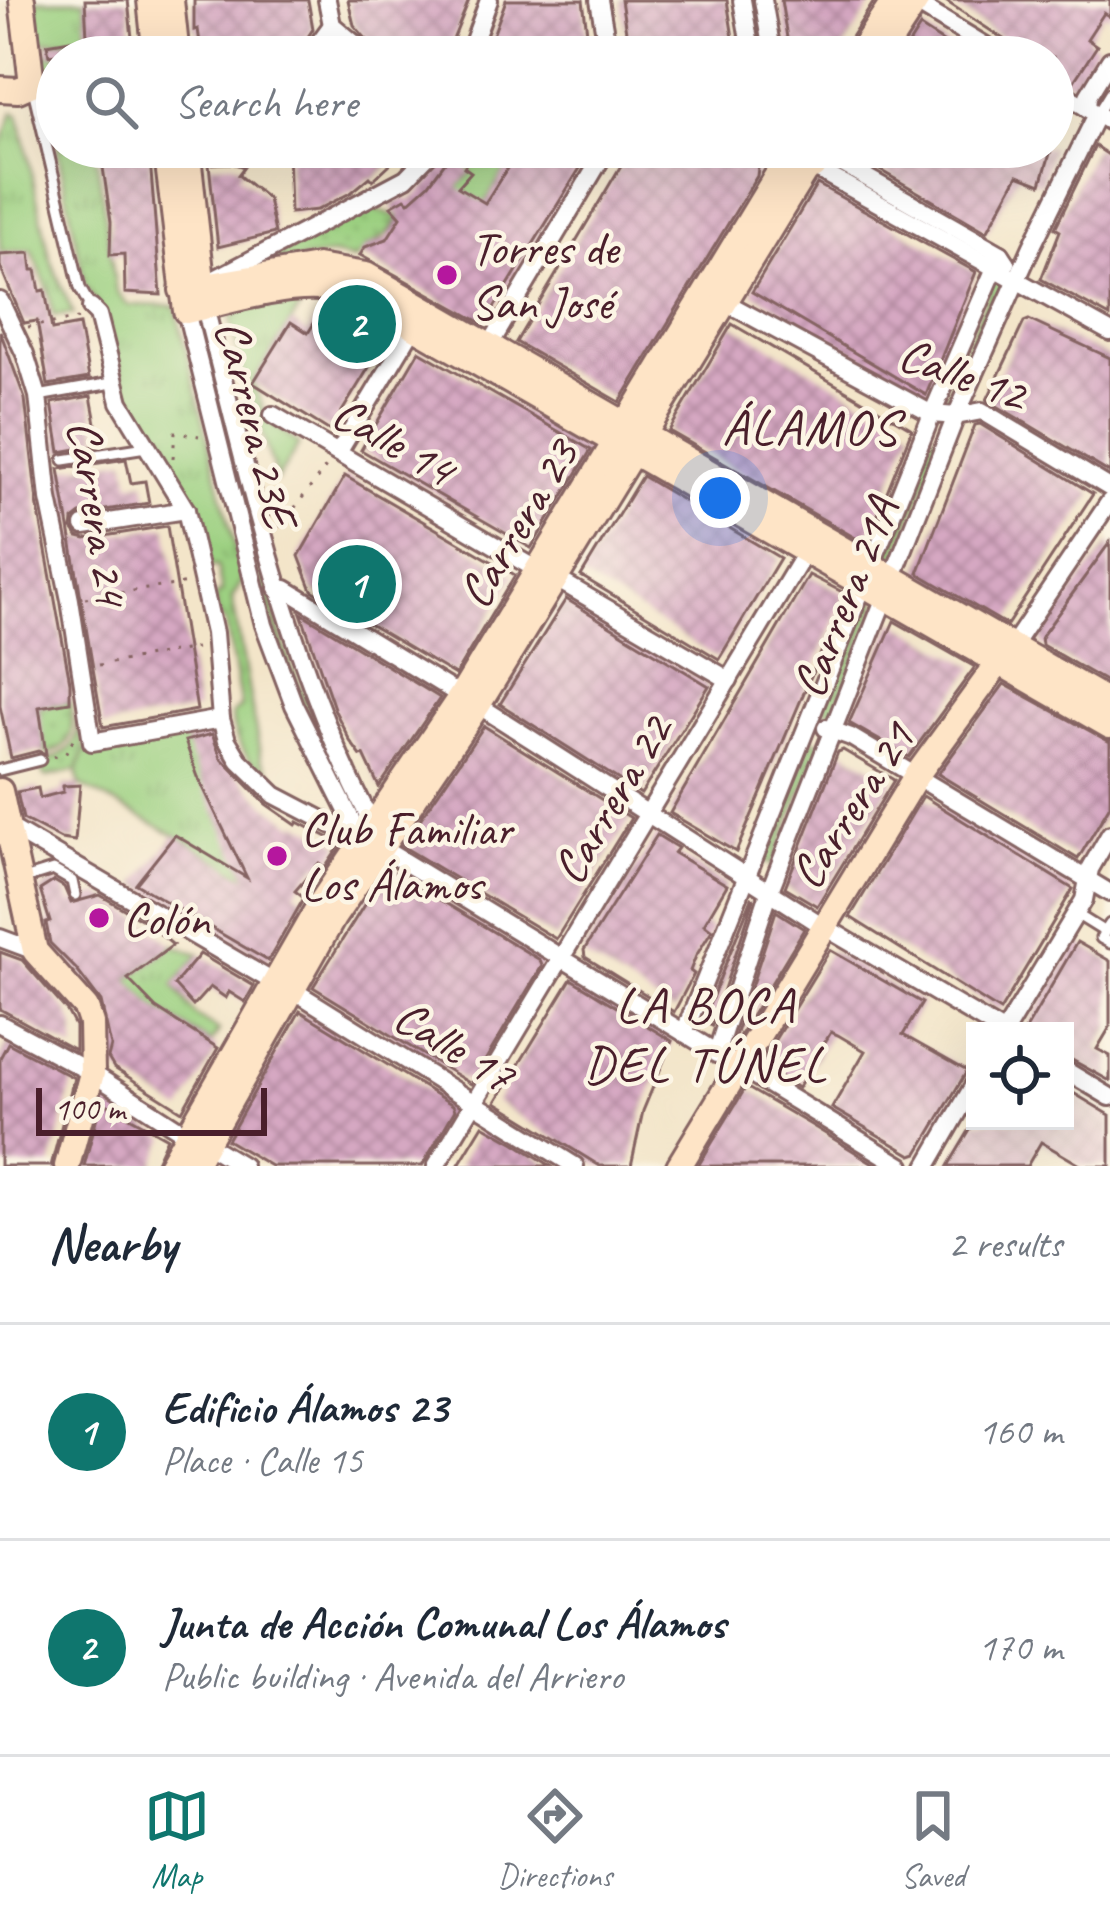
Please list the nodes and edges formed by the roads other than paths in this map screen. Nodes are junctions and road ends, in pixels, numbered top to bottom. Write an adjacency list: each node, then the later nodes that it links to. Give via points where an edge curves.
1 (22, 0): 23 (street)
2 (150, 0): 11 (street)
3 (170, 0): 12 (street)
4 (327, 0): 10 (street)
5 (489, 0): 15 (street)
6 (599, 0): 16 (street)
7 (742, 0): 17 (street)
8 (763, 0): 18 (street)
9 (909, 1): 19 (street); 20 (street); 21 (street)
10 (334, 31): 13 (street); 14 (street)
11 (154, 36)
12 (174, 36)
13 (328, 36)
14 (342, 36)
15 (476, 36)
16 (605, 36)
17 (748, 36)
18 (769, 36)
19 (876, 36)
20 (891, 36)
21 (968, 36)
22 (1110, 60): 27 (street, Carrera 21A, via 1088,96)
23 (32, 84): 24 (street); 26 (lane)
24 (0, 89)
25 (1110, 93): 27 (lane)
26 (36, 101)
27 (1098, 115): 28 (street, Carrera 21A)
28 (1074, 164)
29 (52, 168): 43 (lane, via 80,288)
30 (170, 168): 40 (street, Carrera 23E)
31 (188, 168): 40 (street, Carrera 23E)
32 (416, 168): 40 (street)
33 (595, 168): 46 (street)
34 (797, 168): 41 (street, Carrera 23)
35 (797, 168): 52 (street, Carrera 23)
36 (822, 168): 38 (street)
37 (1072, 168): 39 (street, Carrera 21A)
38 (997, 260): 39 (street); 49 (street, Carrera 21A)
39 (1018, 279): 45 (street); 51 (street, Carrera 21A)
40 (194, 299): 44 (street, via 363,286); 63 (street, Carrera 23E); 80 (street, Carrera 23E, via 215,434 264,625 342,807)
41 (723, 301): 49 (street, Calle 12); 52 (street, Carrera 23)
42 (0, 302): 48 (street, Carrera 24)
43 (94, 311): 47 (street)
44 (419, 318): 46 (street); 54 (street)
45 (1110, 332)
46 (484, 355): 52 (street)
47 (112, 383): 48 (lane); 53 (street)
48 (38, 396): 69 (street, Carrera 24, via 92,742)
49 (932, 414): 51 (street, Calle 12); 62 (street, Carrera 21A)
50 (273, 415): 54 (street, Calle 14)
51 (956, 416): 56 (street, Calle 12, via 982,411); 64 (street, Carrera 21A)
52 (629, 439): 60 (street); 61 (street, Carrera 23)
53 (146, 447): 55 (lane); 58 (street)
54 (338, 453): 61 (street, Calle 14)
55 (64, 460)
56 (1110, 488)
57 (1110, 501): 65 (street, Carrera 21)
58 (186, 510): 59 (street); 69 (street, via 216,645)
59 (84, 526)
60 (811, 544): 62 (street); 66 (street, Carrera 22)
61 (546, 574): 66 (street, Calle 14); 67 (street, Carrera 23)
62 (867, 576): 64 (street); 70 (street, Carrera 21A)
63 (277, 588): 67 (street); 80 (street, Carrera 23E)
64 (891, 590): 65 (street); 72 (street, Carrera 21A)
65 (1004, 655): 68 (street); 71 (street); 75 (street, Carrera 21)
66 (729, 680): 77 (street, Carrera 22)
67 (470, 700): 77 (street); 80 (street, Carrera 23)
68 (1110, 703)
69 (220, 718): 80 (street, via 238,760 275,796)
70 (808, 724): 72 (street); 81 (street, Carrera 21A)
71 (1110, 726)
72 (832, 729): 75 (street); 84 (street, Carrera 21A)
73 (40, 760): 74 (lane)
74 (0, 770)
75 (916, 776): 83 (street); 88 (street, Carrera 21)
76 (0, 791): 78 (street)
77 (647, 815): 81 (street); 92 (street, Carrera 22)
78 (7, 826): 82 (street); 93 (street, Calle 17)
79 (1110, 834): 83 (street)
80 (371, 836): 92 (street); 93 (street, Carrera 23, via 333,918)
81 (746, 876): 84 (street); 97 (street, Carrera 21A)
82 (19, 880): 86 (lane, via 53,871 72,881); 91 (street)
83 (1090, 881): 85 (street); 87 (street)
84 (770, 890): 88 (street); 98 (street, Carrera 21A)
85 (1110, 893)
86 (75, 896)
87 (1076, 914): 89 (lane); 95 (street)
88 (823, 926): 94 (street); 98 (street, Carrera 21)
89 (1108, 933)
90 (0, 938): 91 (street)
91 (35, 951): 99 (street, via 86,1008)
92 (561, 959): 97 (street); 103 (street, Carrera 22)
93 (284, 987): 103 (street, Calle 17); 104 (street, Carrera 23)
94 (988, 1022)
95 (1009, 1022)
96 (2, 1031): 99 (street)
97 (684, 1033): 98 (street)
98 (726, 1060): 110 (street, Carrera 21); 111 (street)
99 (92, 1073): 104 (street); 105 (street)
100 (1074, 1075): 101 (street)
101 (1110, 1096)
102 (966, 1099): 112 (street)
103 (474, 1103): 108 (street, Carrera 22); 109 (street, Calle 17)
104 (196, 1148): 106 (street, Carrera 23); 107 (street)
105 (67, 1166)
106 (170, 1166)
107 (243, 1166)
108 (436, 1166)
109 (575, 1166)
110 (679, 1166)
111 (902, 1166)
112 (927, 1166)

